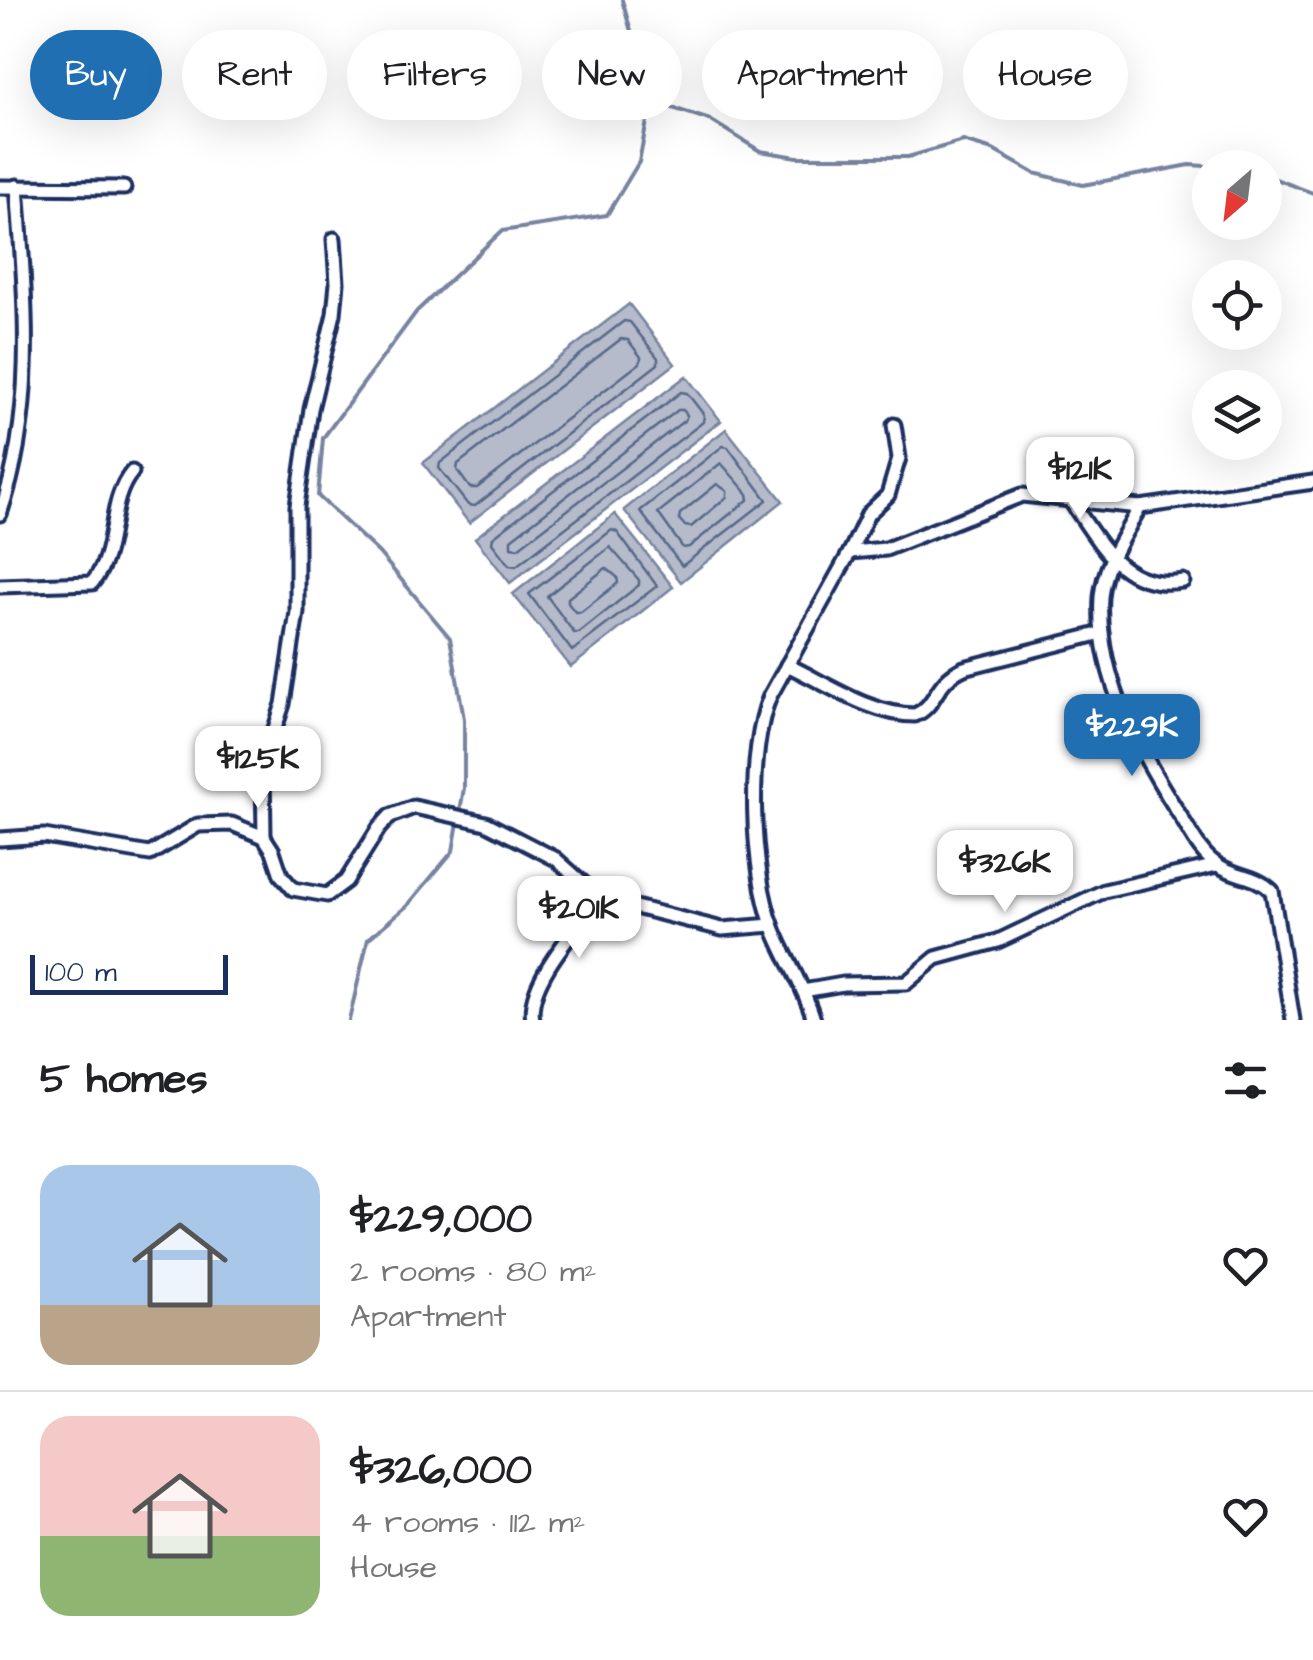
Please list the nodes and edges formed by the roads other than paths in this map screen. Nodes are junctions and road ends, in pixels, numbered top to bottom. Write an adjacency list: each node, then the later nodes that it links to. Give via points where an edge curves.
1 (16, 186): 2 (street); 3 (street); 10 (street, via 26,301 24,398 15,468)
2 (0, 187)
3 (124, 188)
4 (334, 238): 17 (street, via 334,314 297,506 297,612 283,704 263,765)
5 (894, 425): 11 (street, via 894,478)
6 (132, 472): 14 (street, via 92,583)
7 (1313, 482): 9 (street)
8 (1070, 500): 9 (street); 11 (street, via 1007,499 886,549); 12 (street)
9 (1140, 507): 12 (street)
10 (0, 514)
11 (850, 552): 16 (street)
12 (1112, 558): 13 (street, via 1152,582); 15 (street, via 1104,576)
13 (1183, 580)
14 (0, 586)
15 (1102, 633): 16 (street, via 948,675 915,715 860,700); 19 (street, via 1118,698 1148,765)
16 (787, 665): 21 (street, via 762,715 758,740 754,820)
17 (264, 838): 18 (street, via 232,824 206,823 150,854 34,836); 20 (street, via 286,883 327,896 346,881 390,816 414,806 449,812 556,859)
18 (0, 839)
19 (1217, 865): 22 (street, via 1104,891 998,941 936,958 906,984); 25 (street, via 1261,880 1272,891)
20 (600, 898): 21 (street, via 722,929); 23 (street, via 537,986)
21 (772, 925): 22 (street)
22 (803, 991): 24 (street)
23 (533, 1020)
24 (814, 1020)
25 (1293, 1020)

